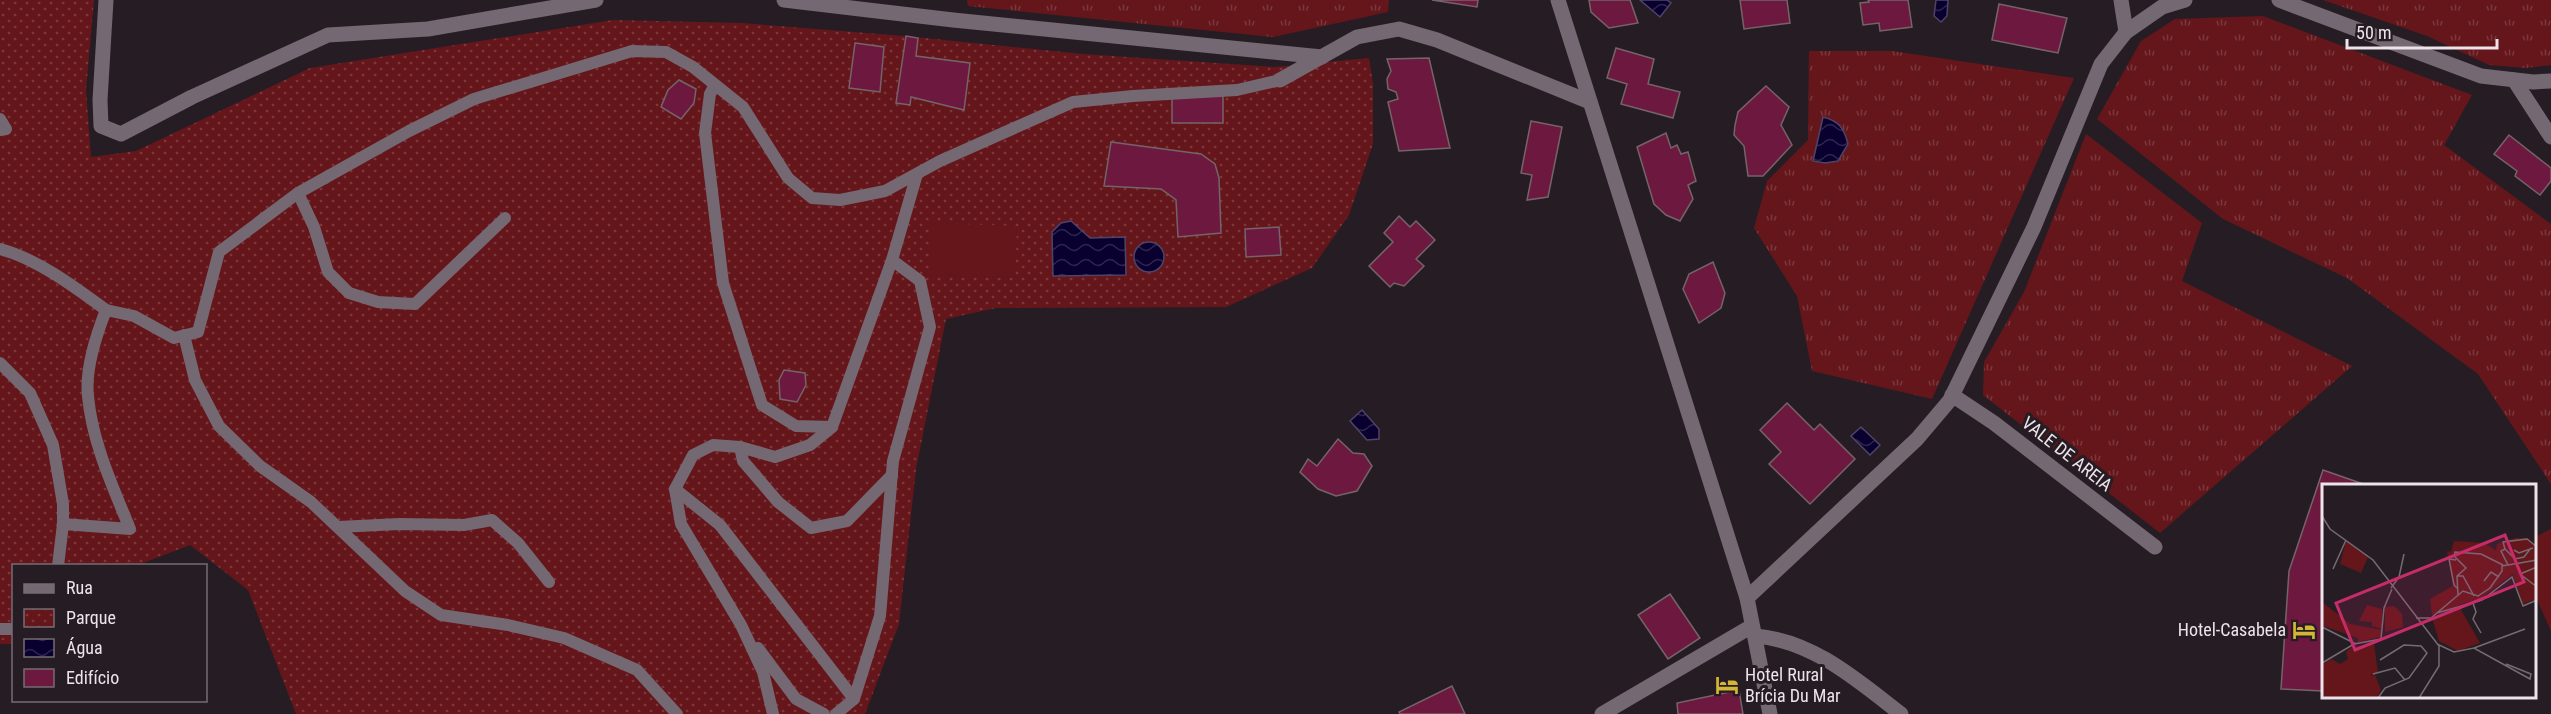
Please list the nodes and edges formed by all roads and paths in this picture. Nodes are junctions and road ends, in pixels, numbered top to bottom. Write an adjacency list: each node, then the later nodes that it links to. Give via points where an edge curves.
1 (106, 0): 2 (street, via 101,126 121,134 328,35 428,28)
2 (596, 0)
3 (784, 0): 9 (street)
4 (1558, 0): 14 (street)
5 (2121, 0): 8 (street)
6 (2185, 0): 8 (street, via 2162,7)
7 (2279, 0): 10 (street, via 2481,76)
8 (2126, 32): 26 (street, via 2101,64 2034,227)
9 (1322, 57): 11 (street); 14 (street, via 1357,37 1399,29 1437,40)
10 (2514, 80): 12 (street); 17 (street)
11 (1280, 81): 18 (lane, via 1237,90 1073,102)
12 (2551, 81)
13 (715, 85): 18 (lane, via 743,107 788,178 812,198 840,200 885,191); 19 (lane, via 666,52 632,51 474,99); 27 (lane, via 710,94 705,133 723,283 762,405 796,426)
14 (1590, 102): 36 (street)
15 (0, 119): 16 (lane, via 6,129)
16 (0, 130)
17 (2551, 137)
18 (917, 174): 22 (lane)
19 (298, 193): 20 (lane, via 328,272 349,293 378,302 415,304); 24 (lane, via 219,252 198,332)
20 (505, 218)
21 (0, 249): 23 (lane, via 16,253)
22 (892, 260): 27 (lane); 29 (lane, via 920,281 930,327)
23 (106, 310): 24 (lane, via 134,316 174,338); 31 (lane, via 95,339 88,394 101,454 130,530)
24 (184, 335): 32 (lane, via 195,380 219,426 261,466)
25 (0, 363): 31 (lane, via 30,393 53,445)
26 (1952, 395): 33 (street, VALE DE AREIA); 36 (street, via 1917,439)
27 (832, 427): 28 (lane, via 810,445 775,457)
28 (740, 447): 29 (lane, via 742,461 771,494 811,528 847,521); 30 (lane, via 713,445 693,455)
29 (891, 475): 39 (lane, via 880,616)
30 (675, 489): 37 (lane, via 681,524); 39 (lane, via 720,525)
31 (63, 524): 34 (lane)
32 (338, 527): 35 (lane, via 464,525 492,520 518,543); 40 (lane, via 405,591 441,615 564,638 637,670)
33 (2155, 548)
34 (58, 564)
35 (549, 582)
36 (1747, 598): 38 (street)
37 (741, 625): 41 (lane, via 763,672); 42 (lane, via 796,699)
38 (1753, 631): 44 (street); 45 (street); 46 (street, via 1838,665)
39 (855, 699): 43 (lane)
40 (677, 714)
41 (773, 714)
42 (824, 714)
43 (836, 714)
44 (1602, 714)
45 (1770, 714)
46 (1901, 714)

